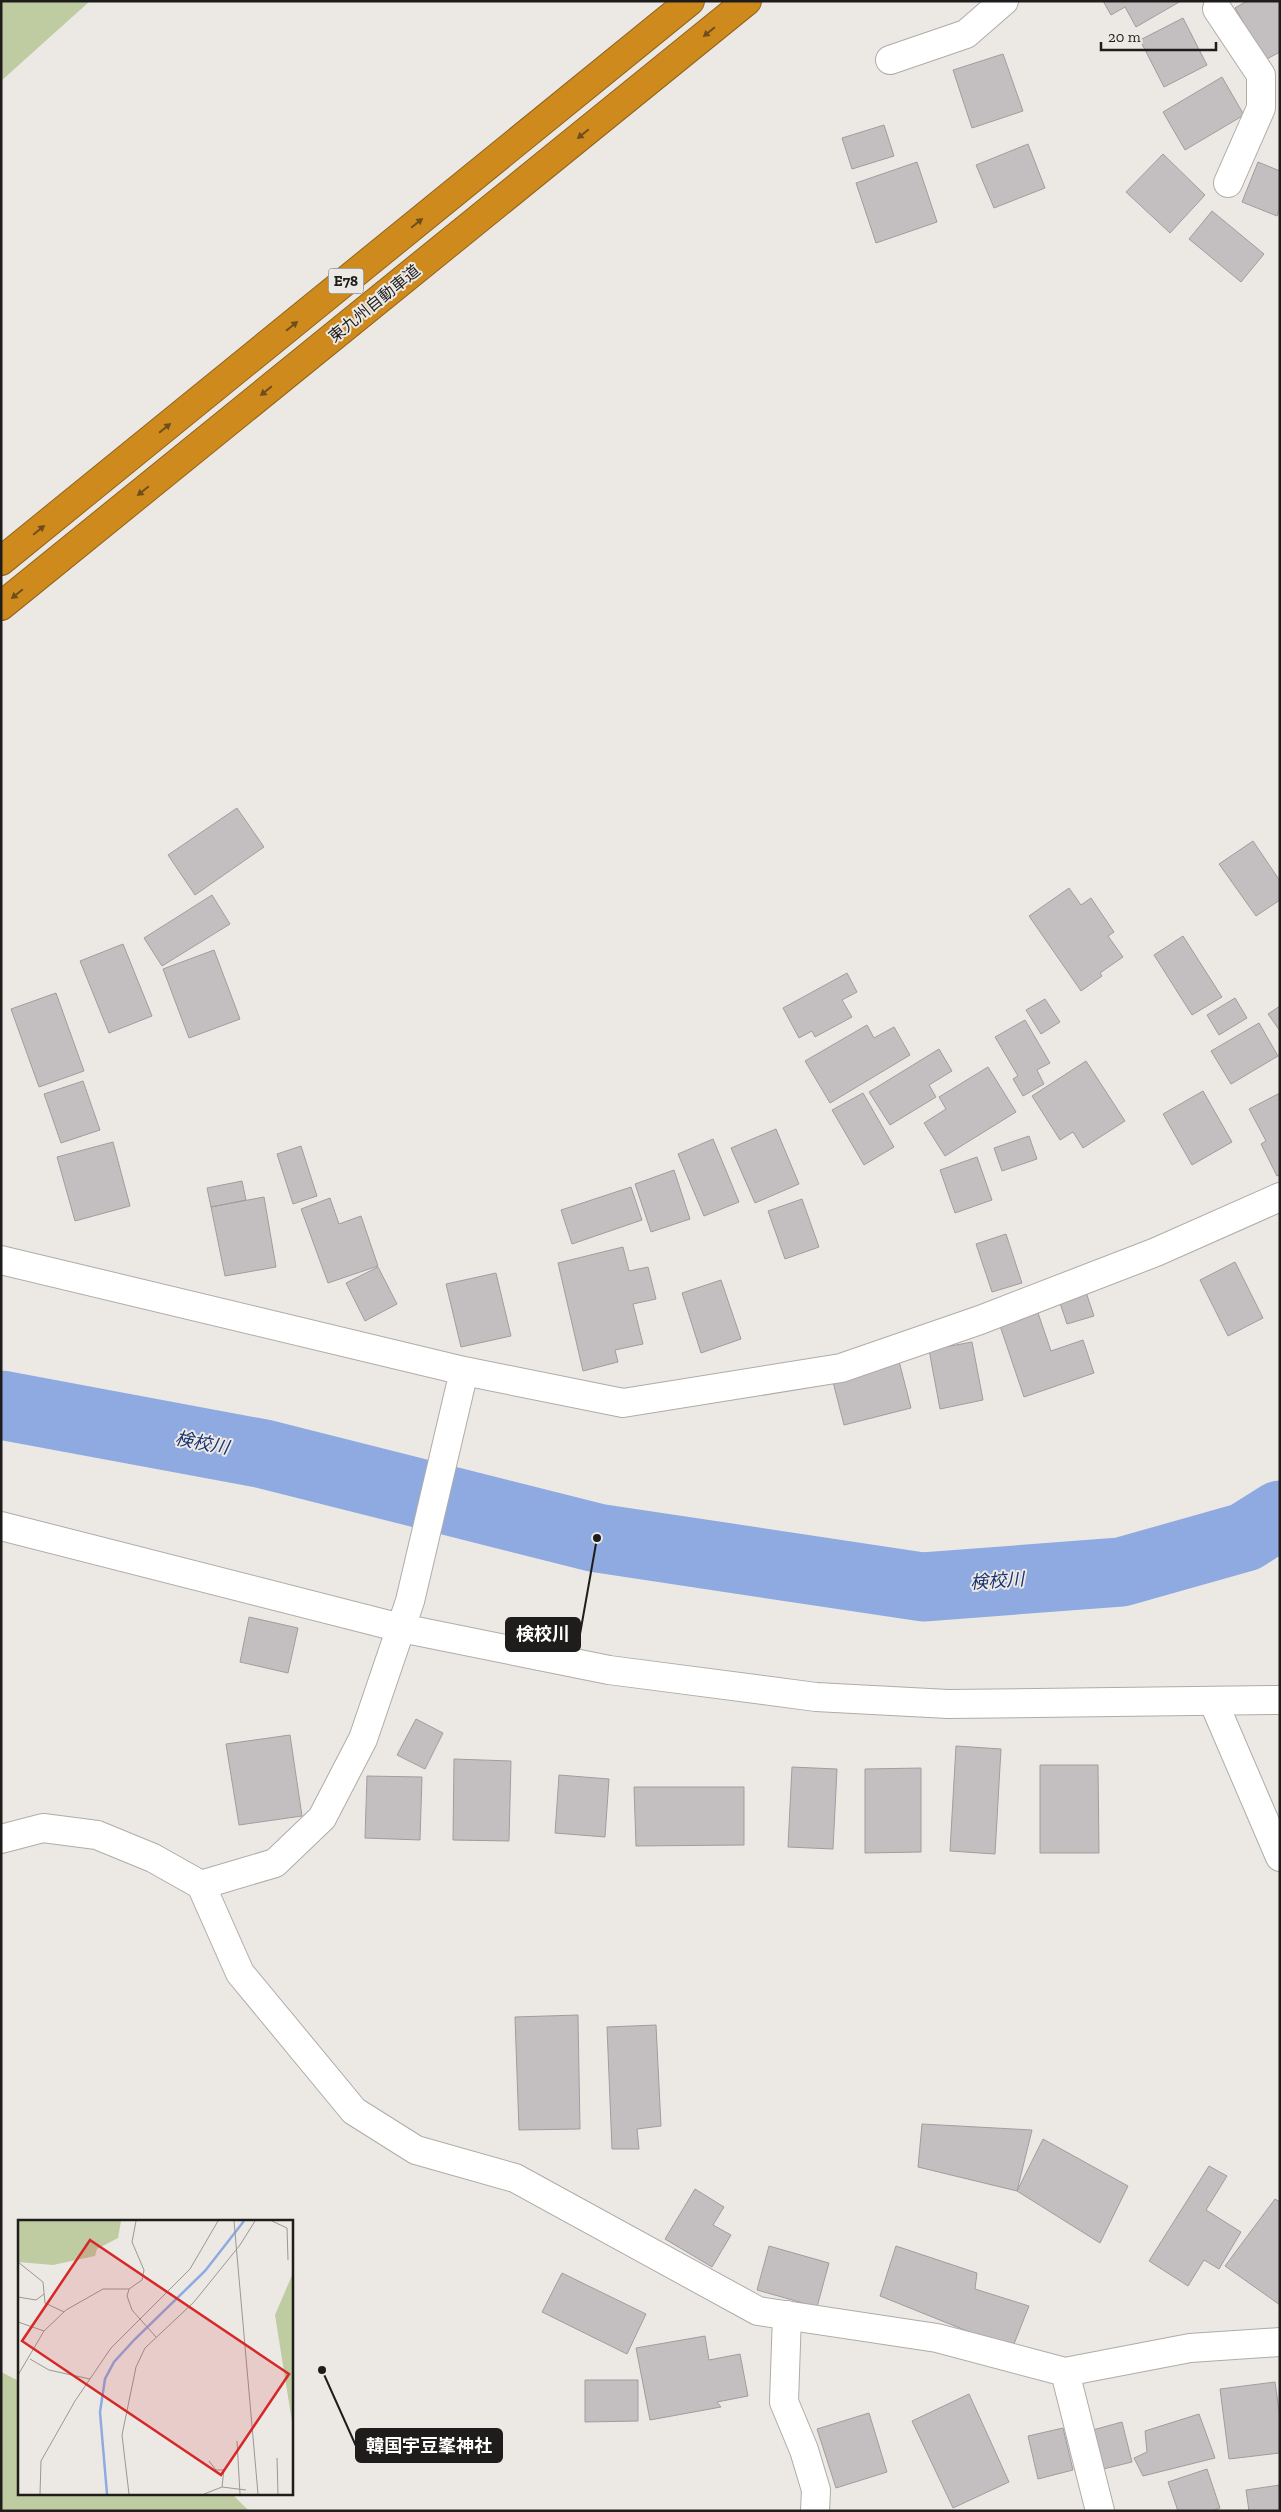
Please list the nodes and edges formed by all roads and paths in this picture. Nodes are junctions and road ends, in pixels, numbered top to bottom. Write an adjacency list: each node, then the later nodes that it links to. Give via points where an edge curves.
1 (690, 1): 7 (highway, E78, one-way to 1)
2 (747, 1): 8 (highway, 東九州自動車道 / E78, one-way to 8)
3 (1004, 1): 5 (street, via 966,34)
4 (1219, 8): 6 (street, via 1261,75 1261,108)
5 (890, 60)
6 (1228, 183)
7 (1, 561)
8 (1, 606)
9 (1280, 1198): 11 (street, via 1146,1256 980,1320 841,1368 624,1403)
10 (1, 1260): 11 (street)
11 (464, 1371): 13 (street)
12 (1, 1526): 13 (street)
13 (401, 1628): 15 (street, via 609,1670 816,1697 948,1704); 18 (street, via 363,1738 322,1818 275,1863)
14 (1280, 1700): 15 (street)
15 (1213, 1701): 17 (street)
16 (1, 1839): 18 (street, via 43,1828 96,1835 153,1858)
17 (1280, 1858)
18 (201, 1885): 19 (street, via 240,1973 354,2110 416,2150 515,2178 758,2311)
19 (787, 2315): 21 (street, via 937,2338); 22 (street, via 784,2402 814,2482)
20 (1280, 2342): 21 (street, via 1190,2348)
21 (1065, 2372): 23 (street)
22 (815, 2511)
23 (1100, 2511)

